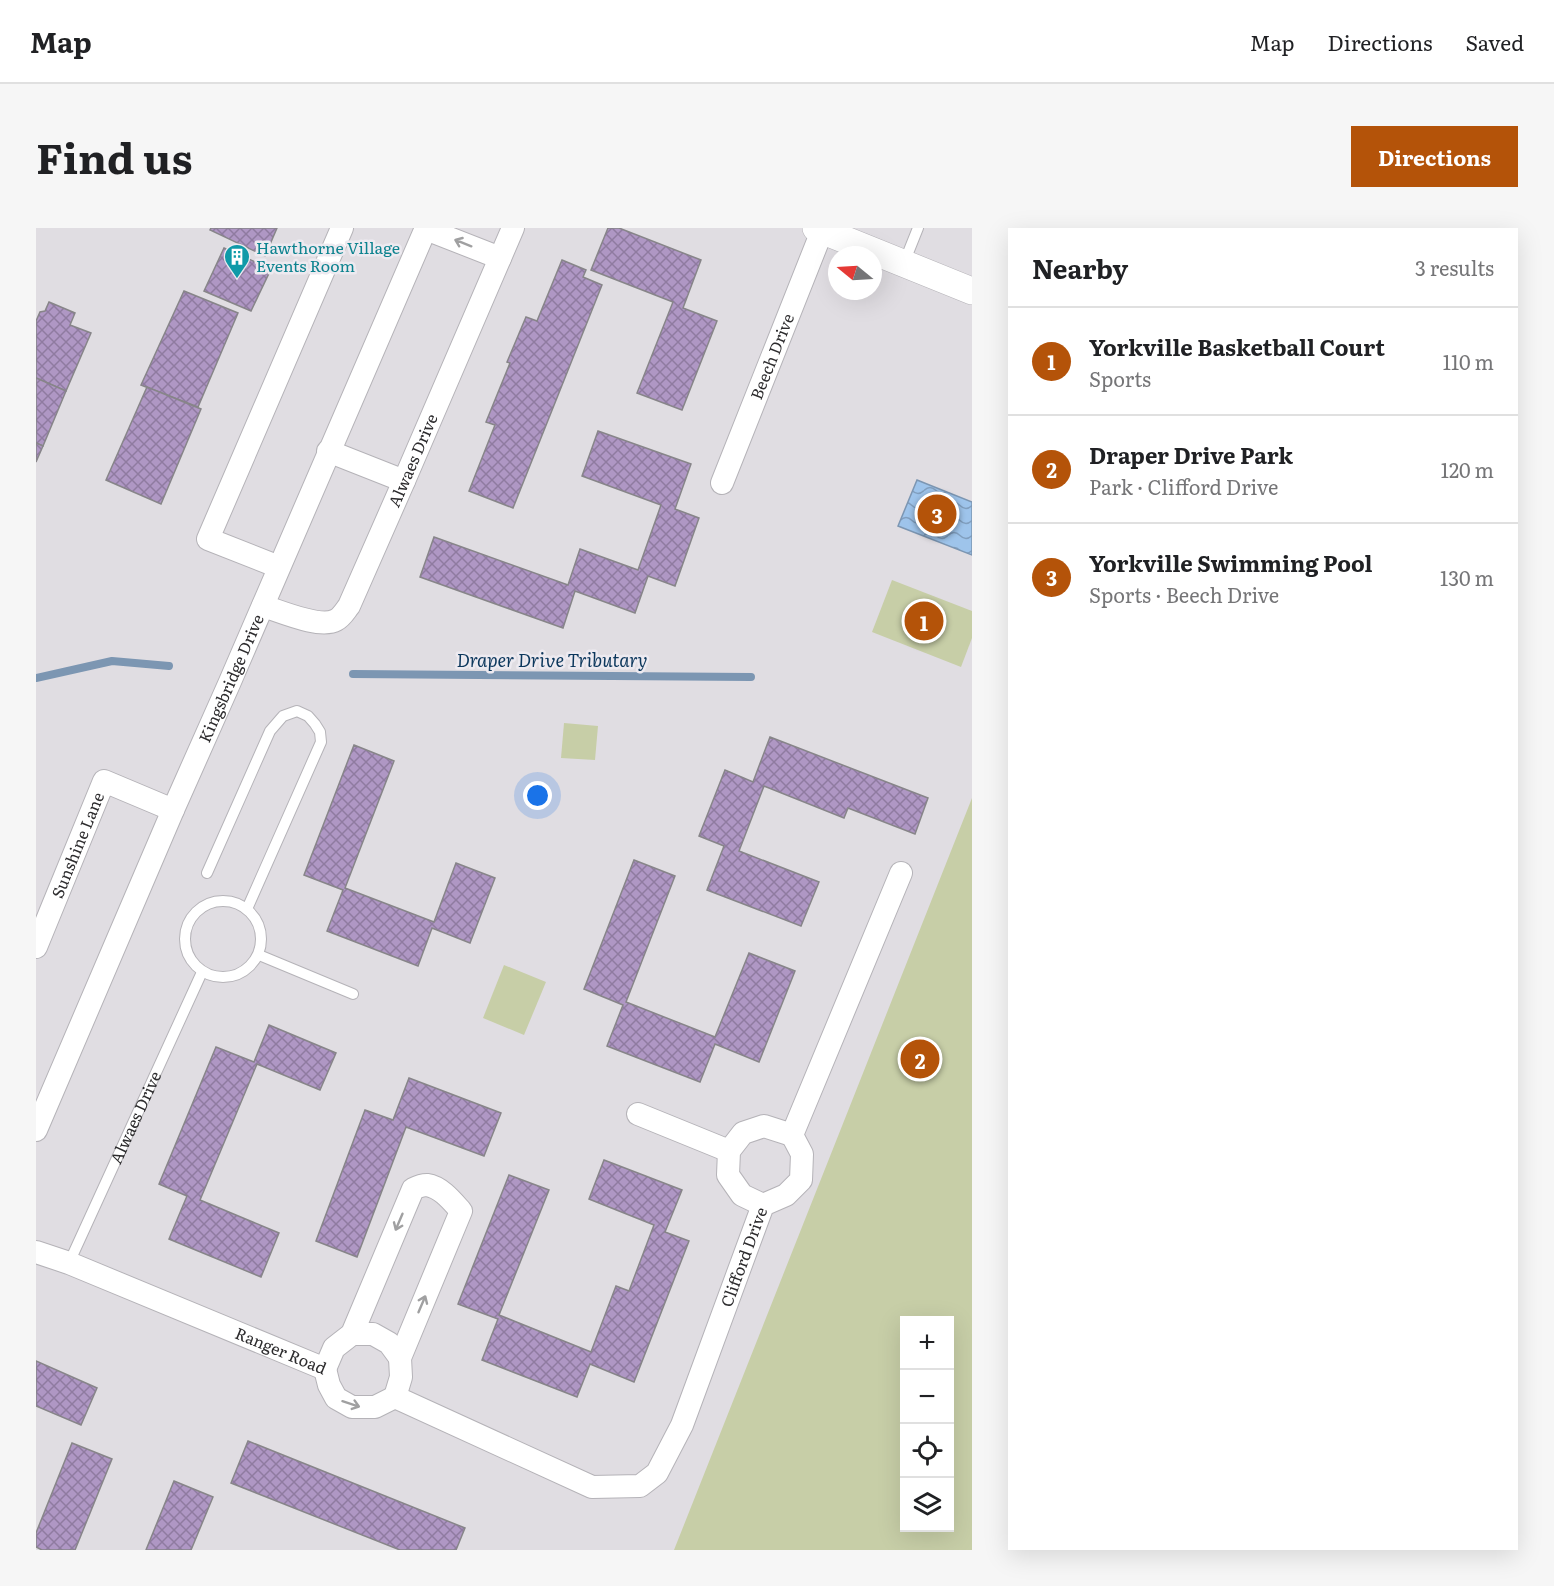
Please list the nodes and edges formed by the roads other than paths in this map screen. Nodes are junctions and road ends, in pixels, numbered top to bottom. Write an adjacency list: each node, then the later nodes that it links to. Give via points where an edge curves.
1 (342, 228): 12 (street, via 208,539)
2 (426, 228): 6 (street, one-way to 2); 9 (street, Kingsbridge Drive)
3 (513, 228): 6 (street, Alwaes Drive)
4 (918, 228): 7 (lane)
5 (819, 229): 7 (street); 11 (street, Beech Drive)
6 (500, 258): 10 (street, Alwaes Drive)
7 (904, 264): 8 (street)
8 (972, 291)
9 (328, 451): 10 (street); 12 (street, Kingsbridge Drive)
10 (404, 481): 13 (street, Alwaes Drive, via 344,614 326,623)
11 (722, 483)
12 (279, 567): 13 (street, Kingsbridge Drive)
13 (263, 606): 14 (street, Kingsbridge Drive)
14 (173, 810): 18 (street, Sunshine Lane, via 104,781); 23 (street, Kingsbridge Drive)
15 (207, 873): 17 (lane, via 270,731 283,716 297,711 308,716 320,732 321,742)
16 (901, 873): 24 (street)
17 (247, 909): 19 (lane, via 259,925); 20 (lane, via 224,900 209,903 196,912 185,939 187,954)
18 (36, 947)
19 (259, 955): 20 (lane, via 238,975 223,978); 21 (lane)
20 (202, 972): 28 (lane, Alwaes Drive)
21 (353, 994)
22 (638, 1114): 25 (street)
23 (36, 1130)
24 (792, 1135): 25 (street, via 765,1126 743,1133); 26 (street, Clifford Drive, via 801,1154 801,1180 786,1196)
25 (729, 1151): 26 (street, via 728,1175 742,1195)
26 (763, 1205): 32 (street, Clifford Drive, via 682,1425 657,1473 640,1486 592,1487)
27 (36, 1252): 28 (street, Ranger Road)
28 (69, 1263): 31 (street, Ranger Road)
29 (352, 1334): 30 (street, via 373,1334 389,1343); 30 (street, one-way to 29, via 461,1211 438,1189 425,1185 413,1189); 31 (street, via 334,1348)
30 (400, 1358): 32 (street, via 401,1377)
31 (325, 1369): 32 (street, Ranger Road, one-way to 32, via 336,1398 352,1407 375,1407)
32 (395, 1397)

